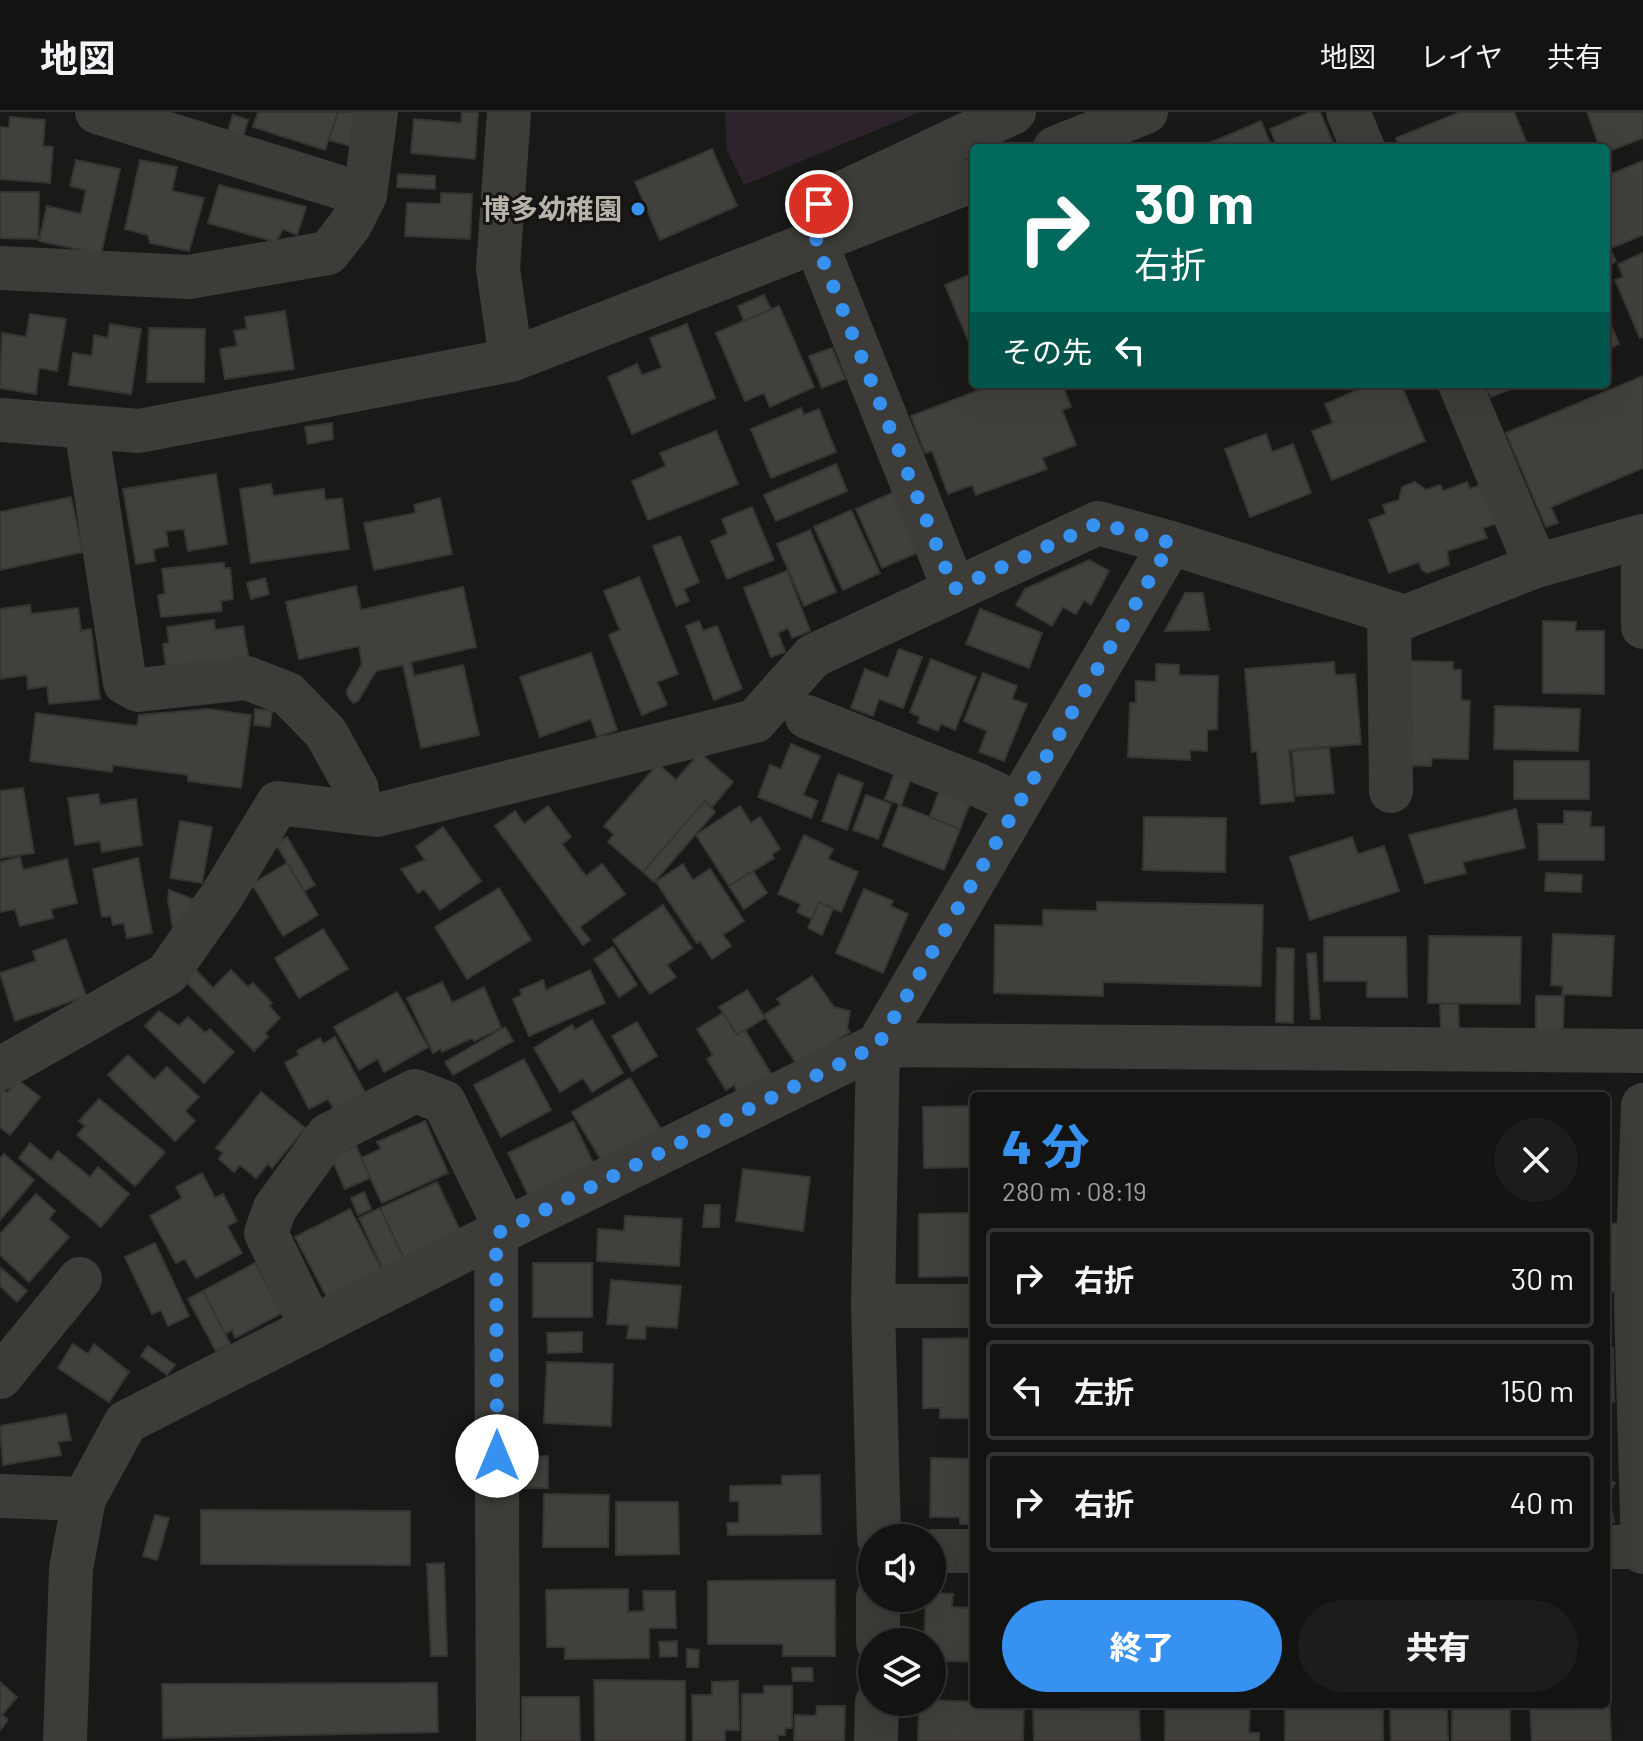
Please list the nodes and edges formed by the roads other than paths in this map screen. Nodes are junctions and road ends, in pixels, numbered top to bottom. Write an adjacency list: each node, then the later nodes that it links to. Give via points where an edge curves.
1 (97, 112): 10 (street)
2 (376, 112): 10 (street)
3 (509, 112): 13 (street, via 498,268)
4 (1014, 112): 11 (street, via 819,204)
5 (1146, 112): 7 (street)
6 (1348, 112): 8 (street)
7 (1065, 144)
8 (1361, 144)
9 (970, 182): 11 (street)
10 (365, 195): 12 (street, via 328,253 189,277)
11 (816, 243): 13 (street); 20 (street)
12 (0, 268)
13 (511, 360): 16 (street, via 139,431)
14 (1462, 388): 19 (street)
15 (0, 420): 16 (street)
16 (89, 427): 26 (street, via 125,683 138,690 247,678 288,694 326,733 357,789)
17 (1643, 536): 19 (street); 22 (street)
18 (1171, 543): 20 (street, via 1098,523); 21 (street); 25 (street)
19 (1536, 566): 21 (street, via 1405,617)
20 (954, 589): 26 (street, via 813,656 755,721 377,815)
21 (1389, 612): 24 (street)
22 (1643, 627)
23 (807, 717): 25 (street)
24 (1391, 791)
25 (1018, 804): 27 (street)
26 (357, 812): 29 (street, via 278,803 167,974)
27 (878, 1045): 28 (street); 31 (street); 33 (street)
28 (1643, 1051)
29 (0, 1069)
30 (1643, 1105): 35 (street)
31 (501, 1232): 36 (street); 36 (street, via 444,1102 415,1091 328,1135 275,1208 266,1233); 47 (street)
32 (80, 1279): 37 (street)
33 (873, 1306): 34 (street); 40 (street)
34 (970, 1306)
35 (1628, 1306): 42 (street)
36 (312, 1328): 39 (street, via 126,1422)
37 (0, 1377)
38 (0, 1496): 39 (street)
39 (84, 1499): 46 (street, via 71,1569)
40 (879, 1524)
41 (1610, 1547): 42 (street)
42 (1643, 1549)
43 (946, 1551): 44 (street)
44 (970, 1551)
45 (877, 1716): 48 (street)
46 (65, 1741)
47 (498, 1741)
48 (876, 1741)

